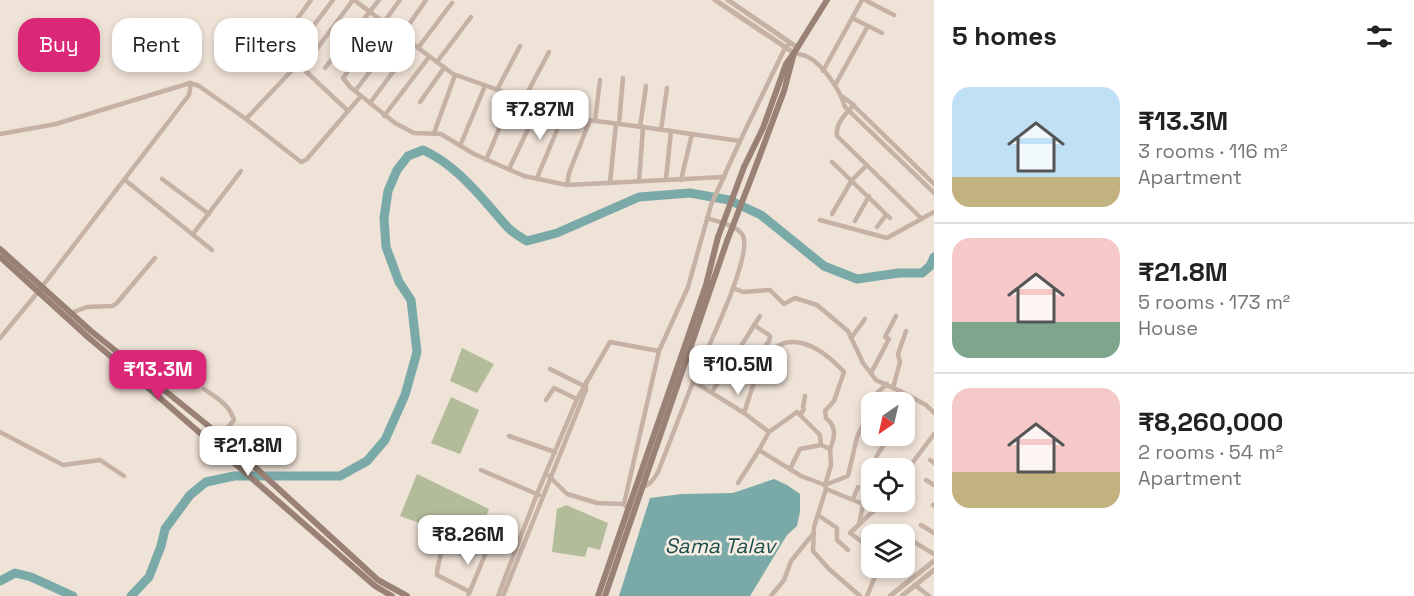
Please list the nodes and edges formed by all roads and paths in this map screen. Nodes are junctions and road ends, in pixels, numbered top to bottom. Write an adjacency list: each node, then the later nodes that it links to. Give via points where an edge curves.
1 (311, 0): 15 (street)
2 (333, 0): 20 (street)
3 (354, 0): 12 (street); 25 (street)
4 (378, 0): 12 (street)
5 (400, 0): 17 (street)
6 (426, 0): 18 (street)
7 (715, 0): 24 (street)
8 (728, 0): 24 (street)
9 (827, 0): 27 (main road)
10 (864, 0): 13 (street); 19 (street)
11 (452, 3): 26 (street)
12 (369, 12): 16 (street); 31 (street)
13 (894, 15)
14 (471, 17): 30 (street)
15 (298, 18)
16 (377, 18)
17 (387, 18)
18 (413, 18)
19 (852, 18): 21 (street); 33 (street)
20 (318, 20)
21 (868, 26): 22 (street); 40 (street)
22 (882, 33)
23 (520, 46): 44 (street)
24 (788, 46): 27 (street); 67 (street)
25 (318, 47)
26 (416, 47): 29 (street); 51 (street)
27 (796, 50): 33 (street, via 810,57); 150 (main road, bridge); 157 (main road, bridge, via 786,64 744,167)
28 (549, 52): 49 (street)
29 (429, 57): 30 (street); 57 (street)
30 (437, 62): 32 (street)
31 (326, 68)
32 (444, 68): 36 (street); 50 (street)
33 (823, 71): 40 (street)
34 (347, 72): 45 (street, via 343,78)
35 (370, 72): 45 (street)
36 (455, 75): 41 (street); 64 (street)
37 (623, 78): 60 (street)
38 (600, 80): 59 (street)
39 (191, 83): 58 (street); 65 (street, via 56,124); 80 (street, via 189,96)
40 (834, 85): 48 (street)
41 (484, 86): 44 (street); 68 (street)
42 (646, 86): 61 (street)
43 (667, 88): 62 (street)
44 (497, 90): 47 (street)
45 (355, 91): 46 (street)
46 (361, 96): 51 (street); 54 (street)
47 (513, 96): 49 (street); 69 (street)
48 (843, 98): 53 (street); 55 (street)
49 (524, 99): 52 (street)
50 (420, 102)
51 (370, 103): 57 (street)
52 (540, 104): 56 (street); 73 (street)
53 (854, 105): 55 (street); 72 (street)
54 (348, 111): 58 (street, via 301,162); 58 (street, via 298,64)
55 (848, 111): 71 (street, via 836,134); 74 (street)
56 (564, 113): 59 (street); 76 (street)
57 (384, 116): 64 (street, via 414,133)
58 (246, 119)
59 (593, 121): 60 (street); 86 (street)
60 (618, 124): 61 (street); 84 (street)
61 (642, 127): 62 (street); 83 (street)
62 (661, 130): 63 (street)
63 (671, 131): 66 (street); 78 (street)
64 (434, 133): 68 (street)
65 (0, 134)
66 (692, 134): 67 (street); 81 (street)
67 (740, 141): 79 (street)
68 (460, 146): 69 (street)
69 (486, 160): 73 (street)
70 (832, 162): 82 (street)
71 (867, 165): 82 (street); 93 (street)
72 (914, 165): 74 (street); 85 (street)
73 (509, 169): 76 (street)
74 (910, 170): 87 (street)
75 (241, 171): 90 (street)
76 (537, 178): 86 (street)
77 (162, 179): 90 (street)
78 (666, 179): 81 (street); 83 (street)
79 (723, 179): 81 (street); 92 (street)
80 (125, 180): 97 (street); 103 (street)
81 (681, 180)
82 (852, 180): 88 (street); 91 (street)
83 (639, 181): 84 (street)
84 (610, 182): 86 (street)
85 (934, 184)
86 (567, 185)
87 (934, 193)
88 (869, 196): 95 (street); 96 (street, via 888,217)
89 (934, 212): 93 (street)
90 (208, 213): 97 (street)
91 (832, 214)
92 (707, 218): 102 (street, via 736,229 744,238); 113 (street, via 688,287)
93 (922, 219): 94 (street, via 886,238)
94 (820, 220)
95 (855, 221)
96 (877, 227)
97 (193, 234): 99 (street)
98 (0, 249): 103 (main road)
99 (212, 250)
100 (0, 257): 103 (main road)
101 (155, 258): 104 (street, via 116,304 87,307)
102 (733, 288): 112 (street, via 743,292 770,291 784,304 795,298 817,305); 117 (street)
103 (40, 290): 104 (main road); 110 (main road); 111 (street)
104 (71, 314): 110 (main road)
105 (760, 316): 108 (street)
106 (897, 316): 116 (street, via 885,337 890,339)
107 (866, 319): 112 (street)
108 (754, 325): 115 (street); 115 (street, via 769,335 769,341 742,381)
109 (906, 331): 120 (street)
110 (90, 335): 135 (main road, via 110,346); 164 (main road, via 105,353)
111 (0, 338)
112 (851, 338): 116 (street)
113 (659, 351): 118 (street, via 610,342); 157 (street)
114 (550, 369): 118 (street)
115 (726, 372): 123 (street)
116 (871, 373): 119 (street)
117 (693, 381): 123 (street); 150 (street, via 658,472)
118 (585, 384): 126 (street); 146 (street)
119 (887, 384): 120 (street); 124 (street)
120 (893, 388): 122 (street)
121 (204, 389): 135 (street, via 231,411 234,420)
122 (901, 391): 128 (street)
123 (712, 392): 129 (street)
124 (878, 392)
125 (805, 396): 130 (street)
126 (577, 399): 127 (street, via 554,388); 140 (street)
127 (546, 400)
128 (934, 413)
129 (744, 414): 133 (street); 138 (street, via 764,358 793,341 808,344 844,372 834,401 825,411 835,435)
130 (800, 415): 133 (street, via 797,412); 137 (street, via 820,435)
131 (861, 428): 151 (street, via 848,476)
132 (0, 432): 145 (street, via 63,465 100,460)
133 (769, 432): 139 (street)
134 (934, 434): 141 (street)
135 (221, 436): 161 (main road)
136 (508, 436): 140 (street)
137 (821, 445): 138 (street); 143 (street, via 798,450)
138 (830, 449): 151 (street)
139 (759, 450): 143 (street); 148 (street)
140 (555, 452): 144 (street)
141 (915, 459)
142 (481, 470): 153 (street)
143 (790, 470): 151 (street)
144 (546, 473): 146 (street); 153 (street)
145 (124, 476)
146 (551, 477): 154 (street); 157 (street, via 567,494)
147 (926, 480): 149 (street)
148 (738, 483)
149 (934, 485)
150 (642, 487): 187 (main road)
151 (826, 487): 155 (street); 160 (street)
152 (858, 487): 155 (street)
153 (537, 494): 154 (street); 168 (street)
154 (543, 497): 168 (street)
155 (853, 499): 156 (street)
156 (861, 503)
157 (626, 506): 186 (main road)
158 (861, 512): 162 (street)
159 (872, 512): 162 (street)
160 (818, 515): 166 (street); 172 (street, via 837,528 837,540)
161 (312, 520): 164 (main road); 183 (main road, via 378,580)
162 (859, 524): 167 (street, via 850,533)
163 (921, 525): 165 (street)
164 (306, 526): 179 (main road)
165 (934, 533)
166 (813, 534): 188 (street, via 791,561 784,580); 189 (street, via 813,551)
167 (861, 541)
168 (521, 543): 176 (street)
169 (915, 543): 173 (street)
170 (443, 545): 180 (street, via 437,575)
171 (489, 545): 180 (street)
172 (848, 550)
173 (934, 554)
174 (934, 561): 191 (street)
175 (934, 570): 178 (street)
176 (510, 572): 184 (street); 185 (street)
177 (874, 578): 190 (street)
178 (915, 585): 181 (street); 192 (street)
179 (384, 594): 182 (main road)
180 (469, 594)
181 (905, 595)
182 (392, 596)
183 (407, 596)
184 (498, 596)
185 (503, 596)
186 (598, 596)
187 (605, 596)
188 (771, 596)
189 (860, 596)
190 (867, 596)
191 (890, 596)
192 (929, 596)

